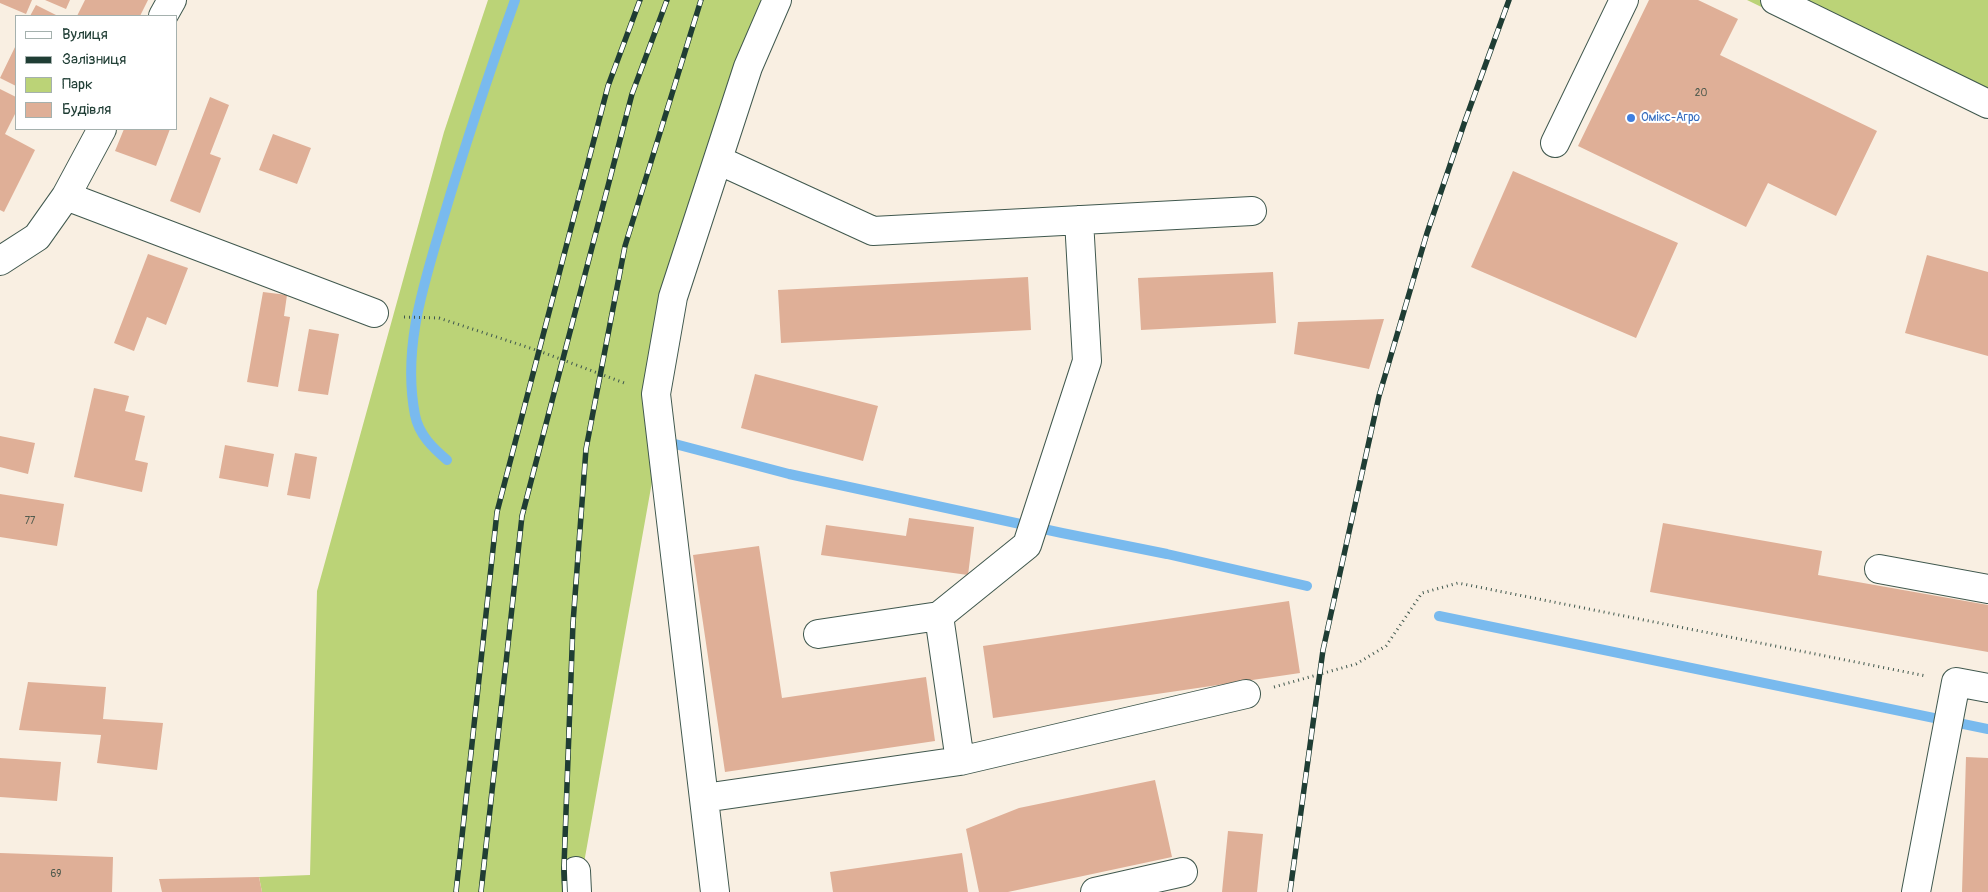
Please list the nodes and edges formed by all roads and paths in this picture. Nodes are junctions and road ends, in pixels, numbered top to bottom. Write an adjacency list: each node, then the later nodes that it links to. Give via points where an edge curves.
1 (172, 0): 5 (street)
2 (777, 0): 9 (street, via 748,67)
3 (1624, 0): 8 (street)
4 (1774, 0): 6 (street)
5 (164, 15)
6 (1988, 104)
7 (101, 130): 10 (street)
8 (1555, 143)
9 (718, 160): 12 (street, via 873,230); 15 (street, via 673,297)
10 (66, 196): 13 (street, via 37,237); 14 (street)
11 (1252, 211): 12 (street)
12 (1079, 220): 18 (street, via 1087,361 1026,545)
13 (0, 262)
14 (385, 315): 15 (path, via 439,318)
15 (656, 394): 24 (street)
16 (1879, 569): 17 (street)
17 (1988, 589)
18 (939, 616): 19 (street); 23 (street)
19 (818, 634)
20 (1956, 682): 21 (street); 22 (path, via 1458,583 1422,593 1386,646 1356,664); 28 (street)
21 (1988, 688)
22 (1246, 694): 23 (street)
23 (960, 760): 24 (street)
24 (704, 798): 26 (street)
25 (1184, 872): 27 (street)
26 (715, 892)
27 (1095, 892)
28 (1916, 892)

